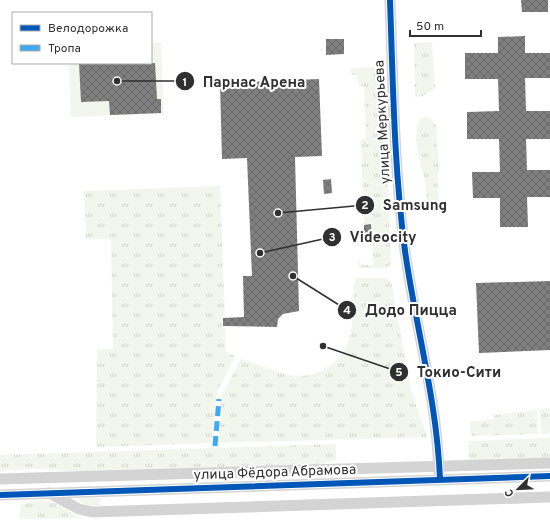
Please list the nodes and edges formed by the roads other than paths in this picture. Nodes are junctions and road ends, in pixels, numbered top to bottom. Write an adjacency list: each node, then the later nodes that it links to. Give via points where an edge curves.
1 (390, 0): 3 (street, улица Меркурьева, via 397,187 408,274 435,421)
2 (550, 463): 3 (street, улица Фёдора Абрамова)
3 (439, 466): 5 (street, улица Фёдора Абрамова); 6 (street, улица Меркурьева)
4 (550, 476): 6 (street, улица Фёдора Абрамова)
5 (0, 479)
6 (440, 480): 7 (street, улица Фёдора Абрамова)
7 (49, 492): 8 (street, улица Фёдора Абрамова); 9 (street, via 92,512)
8 (0, 495)
9 (550, 497)

